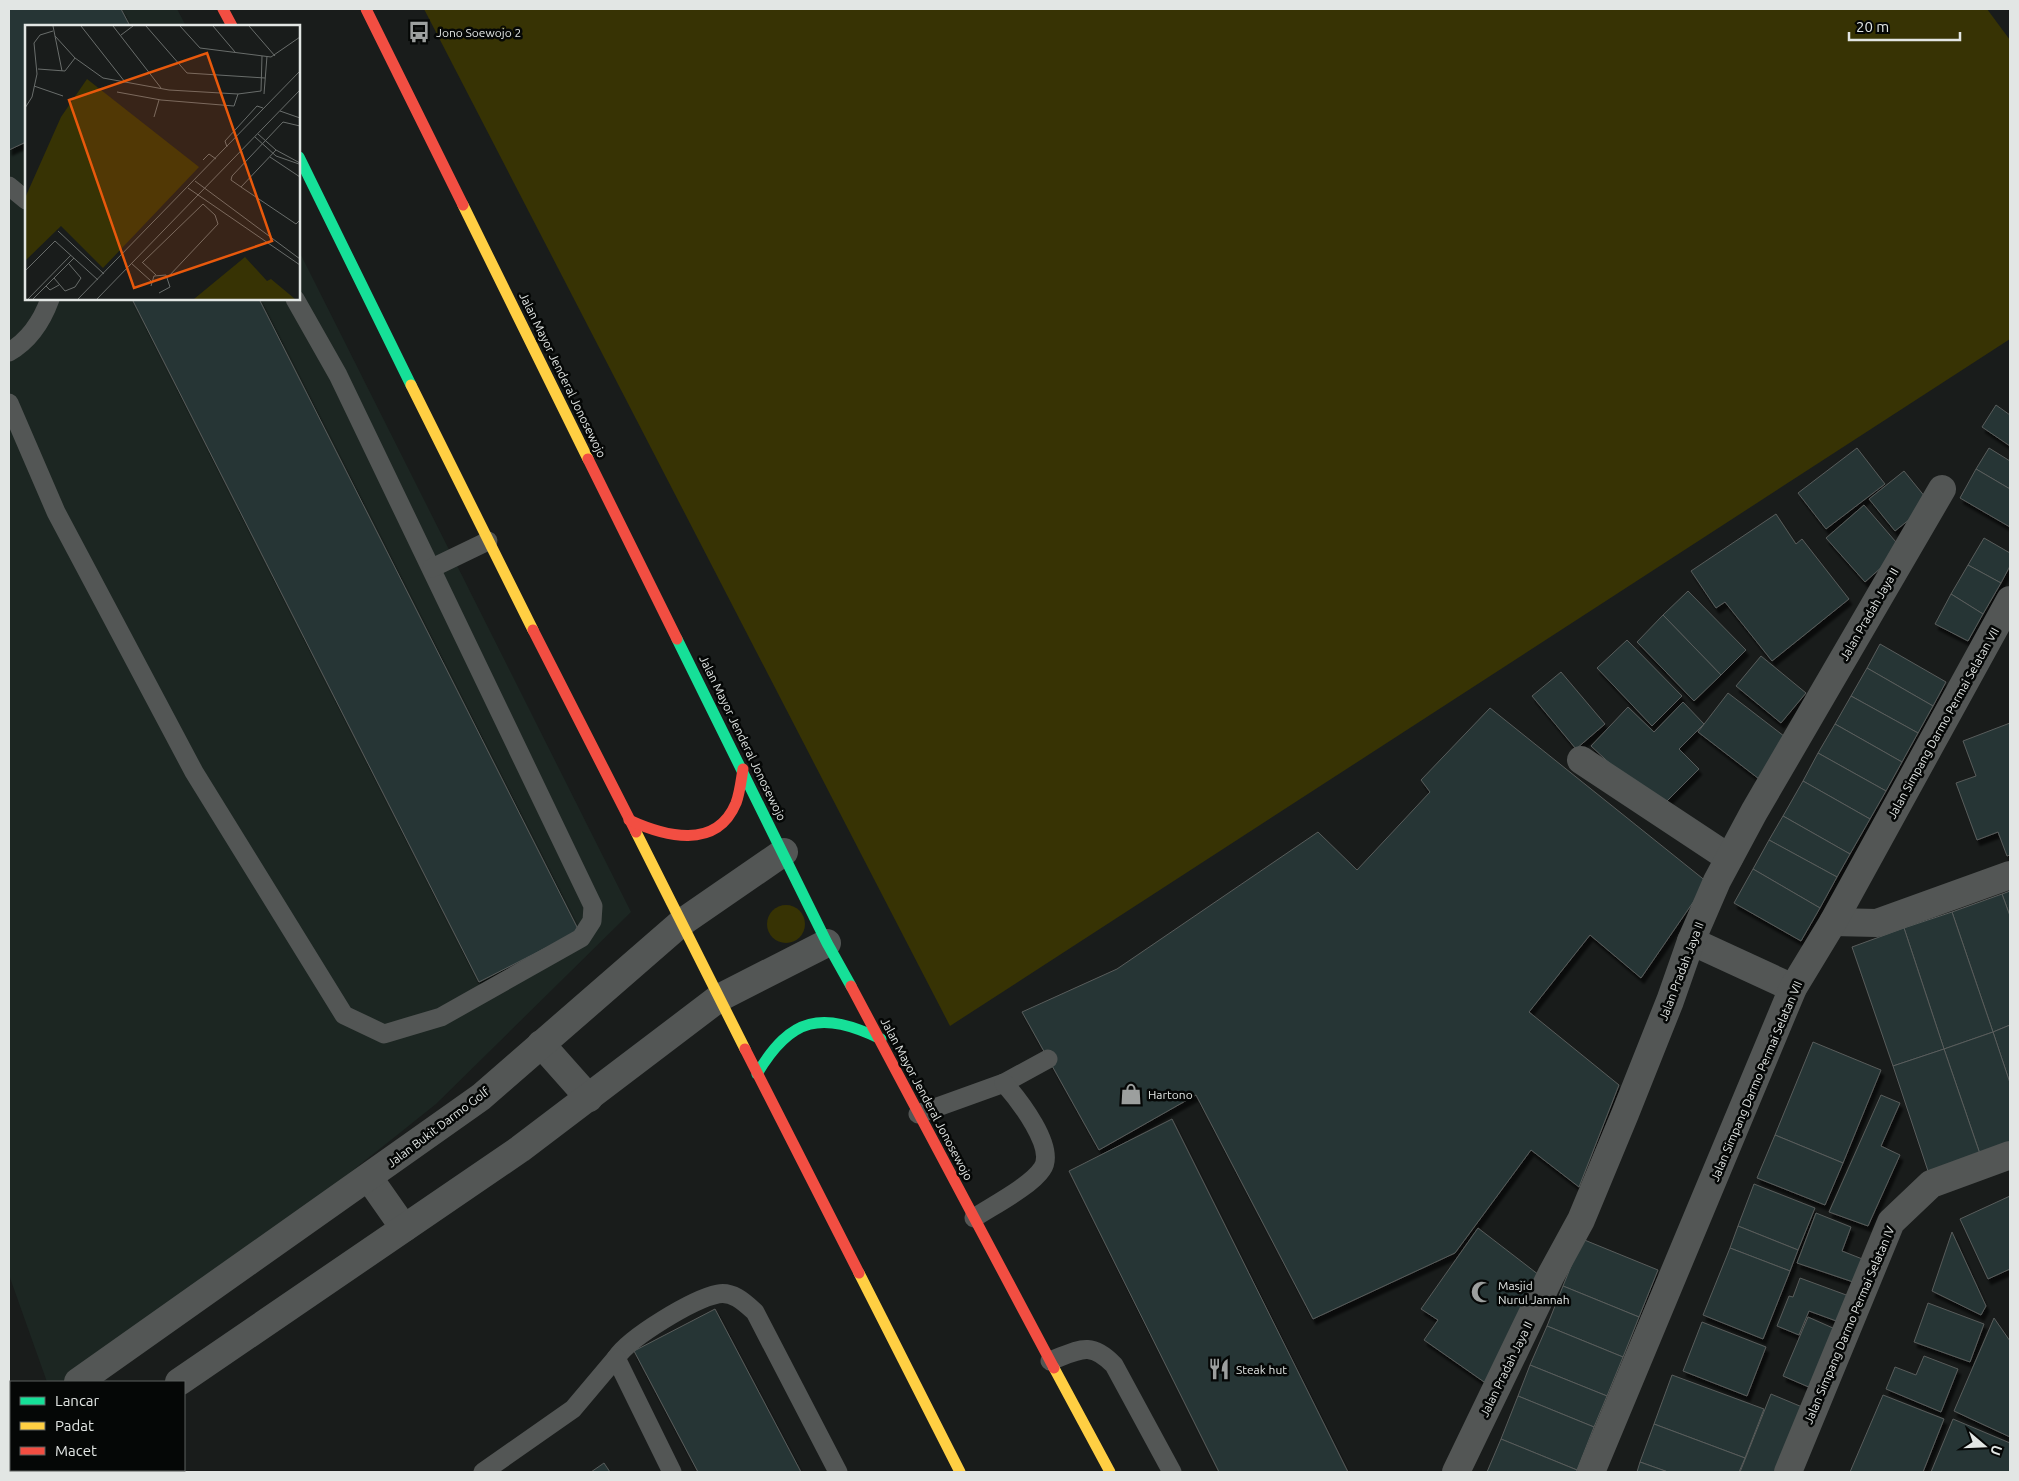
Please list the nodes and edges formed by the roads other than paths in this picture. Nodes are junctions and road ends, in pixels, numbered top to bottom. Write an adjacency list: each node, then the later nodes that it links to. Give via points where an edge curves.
1 (223, 9): 3 (main road)
2 (366, 9): 14 (main road, Jalan Mayor Jenderal Jonosewojo)
3 (231, 25)
4 (300, 159): 10 (main road)
5 (50, 300): 7 (lane, via 42,320 20,346)
6 (296, 300): 11 (lane, via 338,375)
7 (9, 352)
8 (9, 403): 11 (lane, via 56,512 194,772 344,1015 384,1034 441,1017 582,938 592,921 592,906)
9 (1942, 489): 17 (street, Jalan Pradah Jaya II)
10 (488, 541): 11 (lane); 15 (main road)
11 (432, 568)
12 (2010, 600): 20 (street, Jalan Simpang Darmo Permai Selatan VII)
13 (1581, 760): 17 (street)
14 (743, 769): 15 (main road, via 737,800 727,818 712,830 699,835 673,837); 16 (main road, Jalan Mayor Jenderal Jonosewojo)
15 (629, 820): 19 (main road)
16 (784, 852): 19 (street, Jalan Bukit Darmo Golf); 22 (main road, Jalan Mayor Jenderal Jonosewojo)
17 (1729, 858): 21 (street, Jalan Pradah Jaya II)
18 (2010, 876): 20 (street, via 1877,923)
19 (681, 922): 24 (main road); 26 (street, Jalan Bukit Darmo Golf)
20 (1833, 922): 23 (street, Jalan Simpang Darmo Permai Selatan VII)
21 (1691, 941): 23 (street); 46 (street, Jalan Pradah Jaya II, via 1643,1071 1580,1220)
22 (827, 943): 24 (street); 25 (main road, Jalan Mayor Jenderal Jonosewojo)
23 (1793, 988): 47 (street, Jalan Simpang Darmo Permai Selatan VII)
24 (719, 998): 28 (main road); 30 (street)
25 (881, 1039): 28 (main road, via 860,1028 837,1022 822,1020 802,1024 785,1035); 31 (main road, Jalan Mayor Jenderal Jonosewojo)
26 (541, 1044): 30 (street); 33 (street, Jalan Bukit Darmo Golf, via 481,1097)
27 (1048, 1059): 29 (lane)
28 (757, 1074): 43 (main road)
29 (1004, 1083): 31 (lane); 34 (lane, via 1021,1102 1046,1149 1044,1167 1035,1177)
30 (589, 1098): 35 (street)
31 (918, 1114): 34 (main road, Jalan Mayor Jenderal Jonosewojo)
32 (2010, 1155): 48 (street, Jalan Simpang Darmo Permai Selatan IV, via 1931,1184 1891,1222)
33 (370, 1178): 35 (street); 38 (street, Jalan Bukit Darmo Golf)
34 (974, 1218): 37 (main road, Jalan Mayor Jenderal Jonosewojo)
35 (404, 1228): 39 (street)
36 (616, 1358): 40 (lane, via 572,1410); 41 (lane); 42 (lane, via 624,1346 672,1314 719,1294 741,1298 755,1312)
37 (1050, 1361): 44 (main road, Jalan Mayor Jenderal Jonosewojo); 45 (lane, via 1086,1348 1102,1353 1114,1366)
38 (79, 1381)
39 (180, 1381)
40 (483, 1472)
41 (672, 1472)
42 (838, 1472)
43 (960, 1472)
44 (1110, 1472)
45 (1172, 1472)
46 (1456, 1472)
47 (1591, 1472)
48 (1788, 1472)

